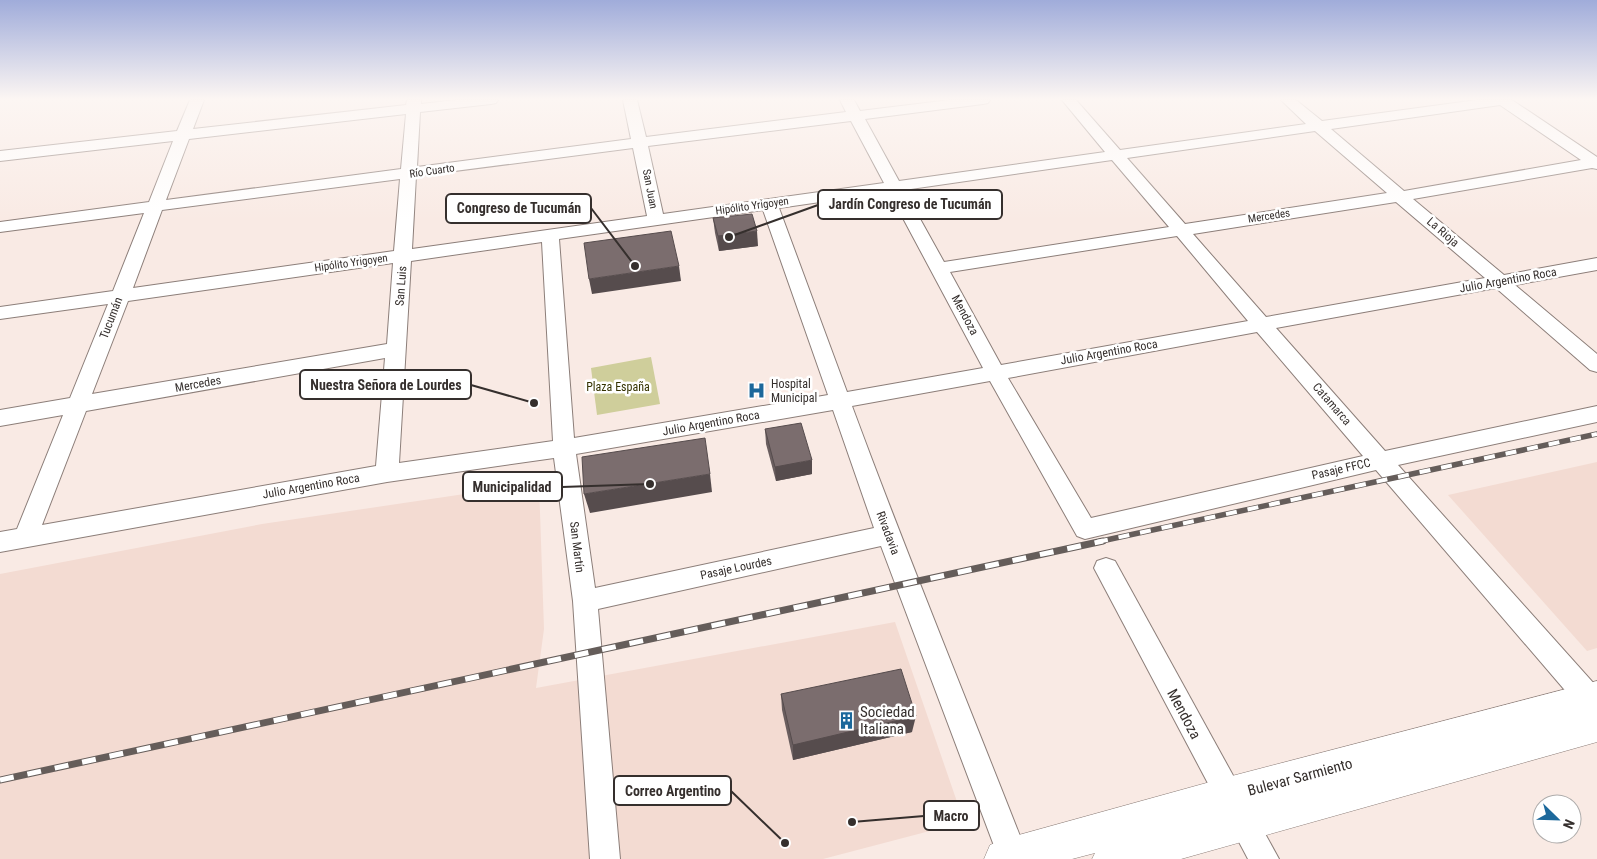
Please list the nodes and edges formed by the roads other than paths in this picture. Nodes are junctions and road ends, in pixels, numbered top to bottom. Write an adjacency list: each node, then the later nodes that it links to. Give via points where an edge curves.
1 (132, 140): 12 (street)
2 (181, 140): 18 (street, Tucumán)
3 (411, 140): 14 (street, San Luis)
4 (652, 140): 10 (street, Río Cuarto)
5 (869, 140): 15 (street, Mendoza)
6 (1103, 140): 11 (street, Catamarca)
7 (1220, 140): 11 (street, Hipólito Yrigoyen)
8 (1336, 140): 16 (street, La Rioja)
9 (1562, 140): 13 (street)
10 (640, 142): 14 (street, Río Cuarto); 19 (street, San Juan)
11 (1116, 155): 15 (street, Hipólito Yrigoyen); 21 (street, Catamarca)
12 (0, 156)
13 (1596, 163): 16 (street, Mercedes)
14 (408, 174): 18 (street, Río Cuarto); 23 (street, San Luis)
15 (895, 186): 17 (street, Hipólito Yrigoyen); 25 (street, Mendoza)
16 (1401, 196): 21 (street, Mercedes); 26 (street, La Rioja)
17 (769, 204): 19 (street, Hipólito Yrigoyen); 33 (street, Rivadavia)
18 (154, 208): 20 (street, Río Cuarto); 27 (street, Tucumán)
19 (656, 220): 22 (street, Hipólito Yrigoyen)
20 (0, 227)
21 (1181, 230): 25 (street, Mercedes); 29 (street, Catamarca)
22 (550, 235): 23 (street, Hipólito Yrigoyen); 37 (street, San Martín)
23 (403, 256): 27 (street, Hipólito Yrigoyen); 30 (street, San Luis)
24 (1597, 264): 26 (street, Julio Argentino Roca)
25 (940, 268): 32 (street, Mendoza)
26 (1500, 281): 29 (street, Julio Argentino Roca); 31 (street, La Rioja)
27 (120, 296): 28 (street, Hipólito Yrigoyen); 34 (street, Tucumán)
28 (0, 313)
29 (1262, 324): 32 (street, Julio Argentino Roca); 38 (street, Catamarca)
30 (396, 349): 34 (street, Mercedes); 39 (street, San Luis)
31 (1597, 365)
32 (995, 372): 33 (street, Julio Argentino Roca); 40 (street, Mendoza)
33 (839, 401): 37 (street, Julio Argentino Roca); 41 (street, Rivadavia)
34 (77, 406): 36 (street, Mercedes); 42 (street, Tucumán)
35 (1597, 414): 38 (street, Pasaje FFCC)
36 (0, 418)
37 (564, 448): 39 (street, Julio Argentino Roca); 45 (street, San Martín)
38 (1381, 460): 40 (street, Pasaje FFCC); 46 (street, Catamarca)
39 (387, 473): 42 (street, Julio Argentino Roca)
40 (1085, 529)
41 (888, 535): 45 (street, Pasaje Lourdes); 48 (street, Rivadavia)
42 (26, 537): 43 (street, Julio Argentino Roca)
43 (0, 542)
44 (1106, 568): 47 (street, Mendoza)
45 (584, 601): 49 (street, San Martín)
46 (1595, 708): 47 (main road)
47 (1236, 809): 48 (main road); 50 (main road); 51 (street, Mendoza)
48 (1010, 858)
49 (605, 859)
50 (1112, 859)
51 (1264, 859)

